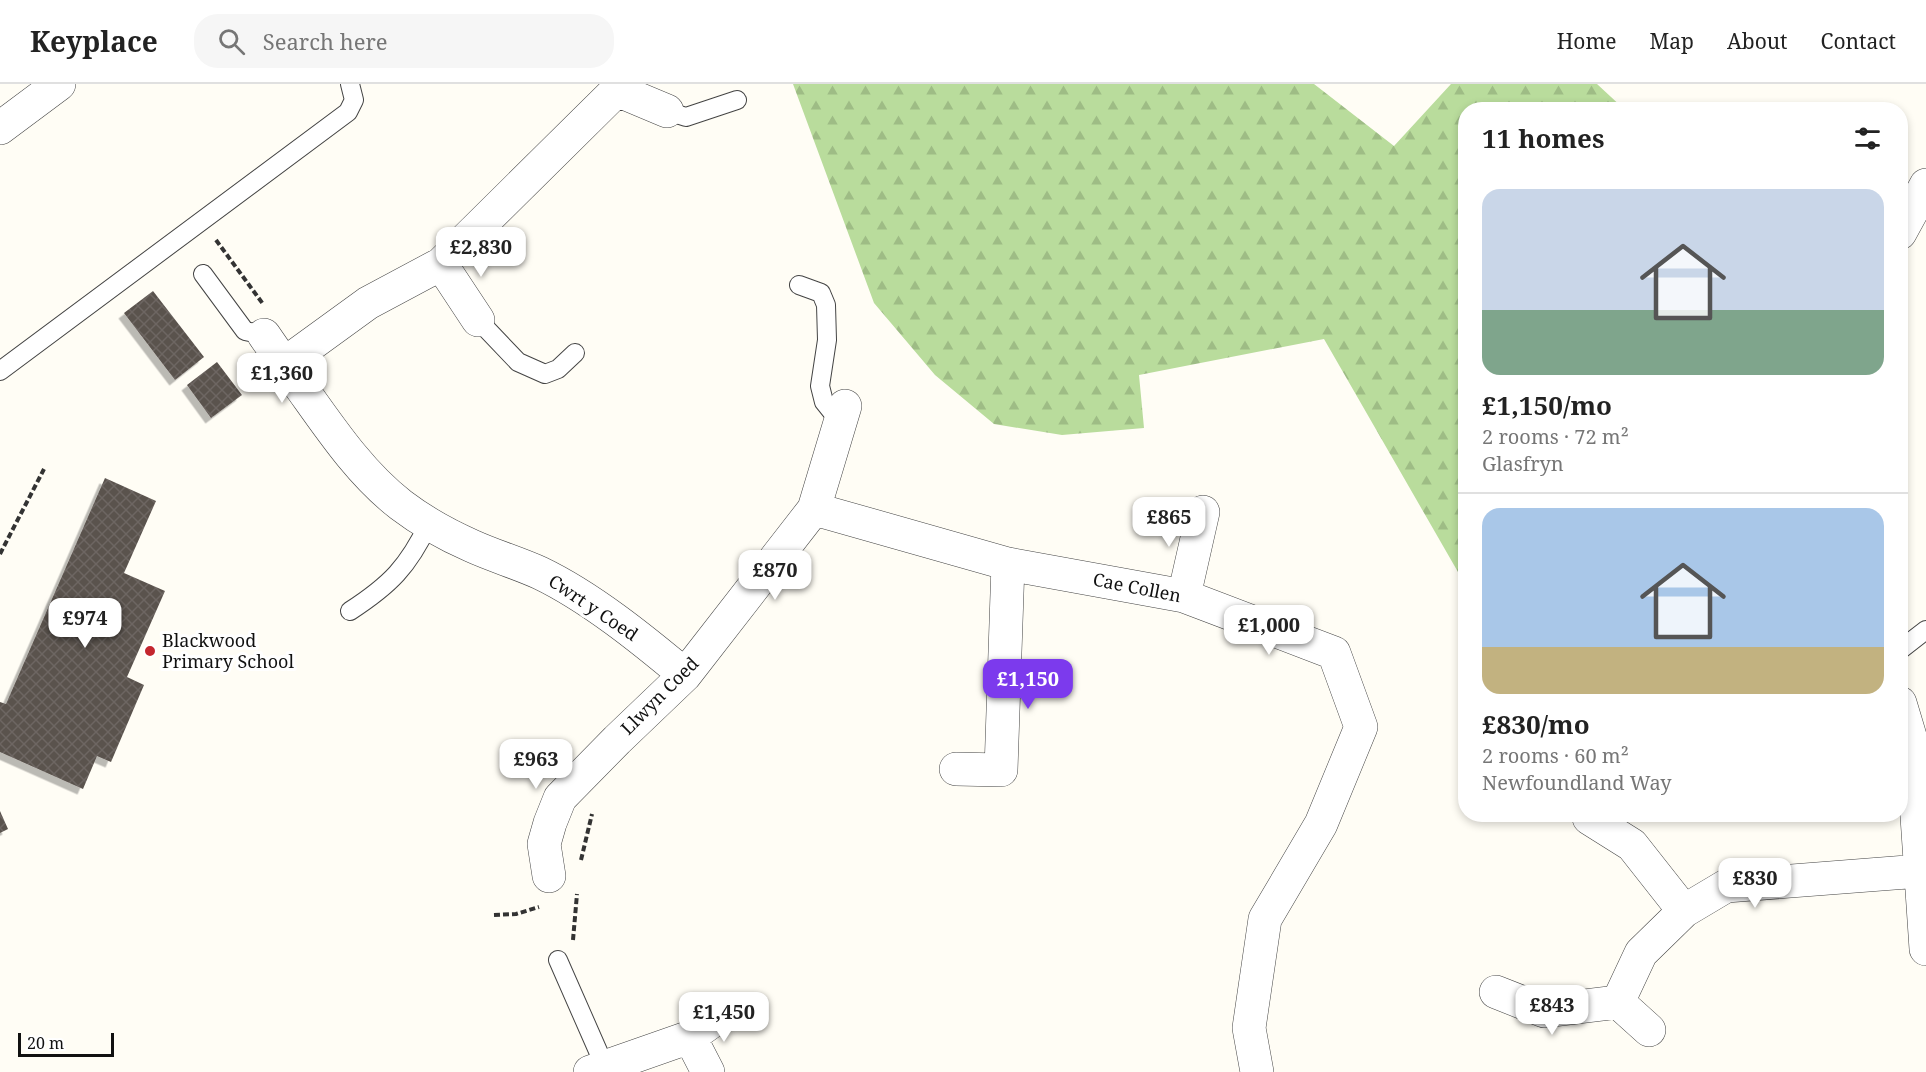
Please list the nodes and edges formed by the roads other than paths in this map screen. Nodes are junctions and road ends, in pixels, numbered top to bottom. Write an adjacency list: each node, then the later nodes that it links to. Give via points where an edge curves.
1 (59, 84): 6 (street)
2 (350, 84): 16 (lane, via 354,100 348,112)
3 (617, 87): 5 (street); 9 (street)
4 (737, 100): 5 (lane, via 686,117)
5 (667, 111)
6 (0, 128)
7 (1926, 185): 8 (street)
8 (1908, 218)
9 (441, 264): 12 (street); 15 (street, via 368,303)
10 (203, 274): 13 (lane, Cwrt y Coed, via 245,331)
11 (799, 285): 17 (lane, via 821,293 826,305 827,340 820,386 824,402)
12 (478, 320): 14 (lane, via 518,362 544,374 558,369)
13 (267, 324): 15 (street, Cwrt y Coed)
14 (575, 353)
15 (284, 364): 20 (street, Cwrt y Coed, via 362,467 400,504)
16 (0, 371)
17 (843, 414): 18 (street, Llwyn Coed)
18 (814, 509): 21 (street, Cae Collen); 26 (street, Llwyn Coed)
19 (1203, 512): 22 (street)
20 (429, 523): 23 (lane, via 402,569); 26 (street, Cwrt y Coed, via 471,546 564,585)
21 (1008, 564): 22 (street, Cae Collen); 28 (street, via 1001,770)
22 (1184, 596): 42 (street, Cae Collen, via 1334,653 1361,727 1321,824 1264,919 1249,1028)
23 (350, 611)
24 (1926, 630): 25 (lane)
25 (1908, 644)
26 (685, 675): 31 (street, Llwyn Coed, via 561,798 544,844)
27 (1908, 730): 30 (street)
28 (956, 769)
29 (1595, 822): 32 (street, via 1632,845)
30 (1920, 871): 32 (street, via 1726,885); 33 (street)
31 (549, 876)
32 (1684, 911): 36 (street, via 1641,953)
33 (1926, 949)
34 (558, 960): 40 (lane)
35 (1496, 992): 36 (street, via 1544,1011)
36 (1618, 1002): 38 (street)
37 (729, 1008): 39 (street)
38 (1649, 1030)
39 (690, 1037): 40 (street); 41 (street)
40 (598, 1070)
41 (708, 1072)
42 (1257, 1072)

